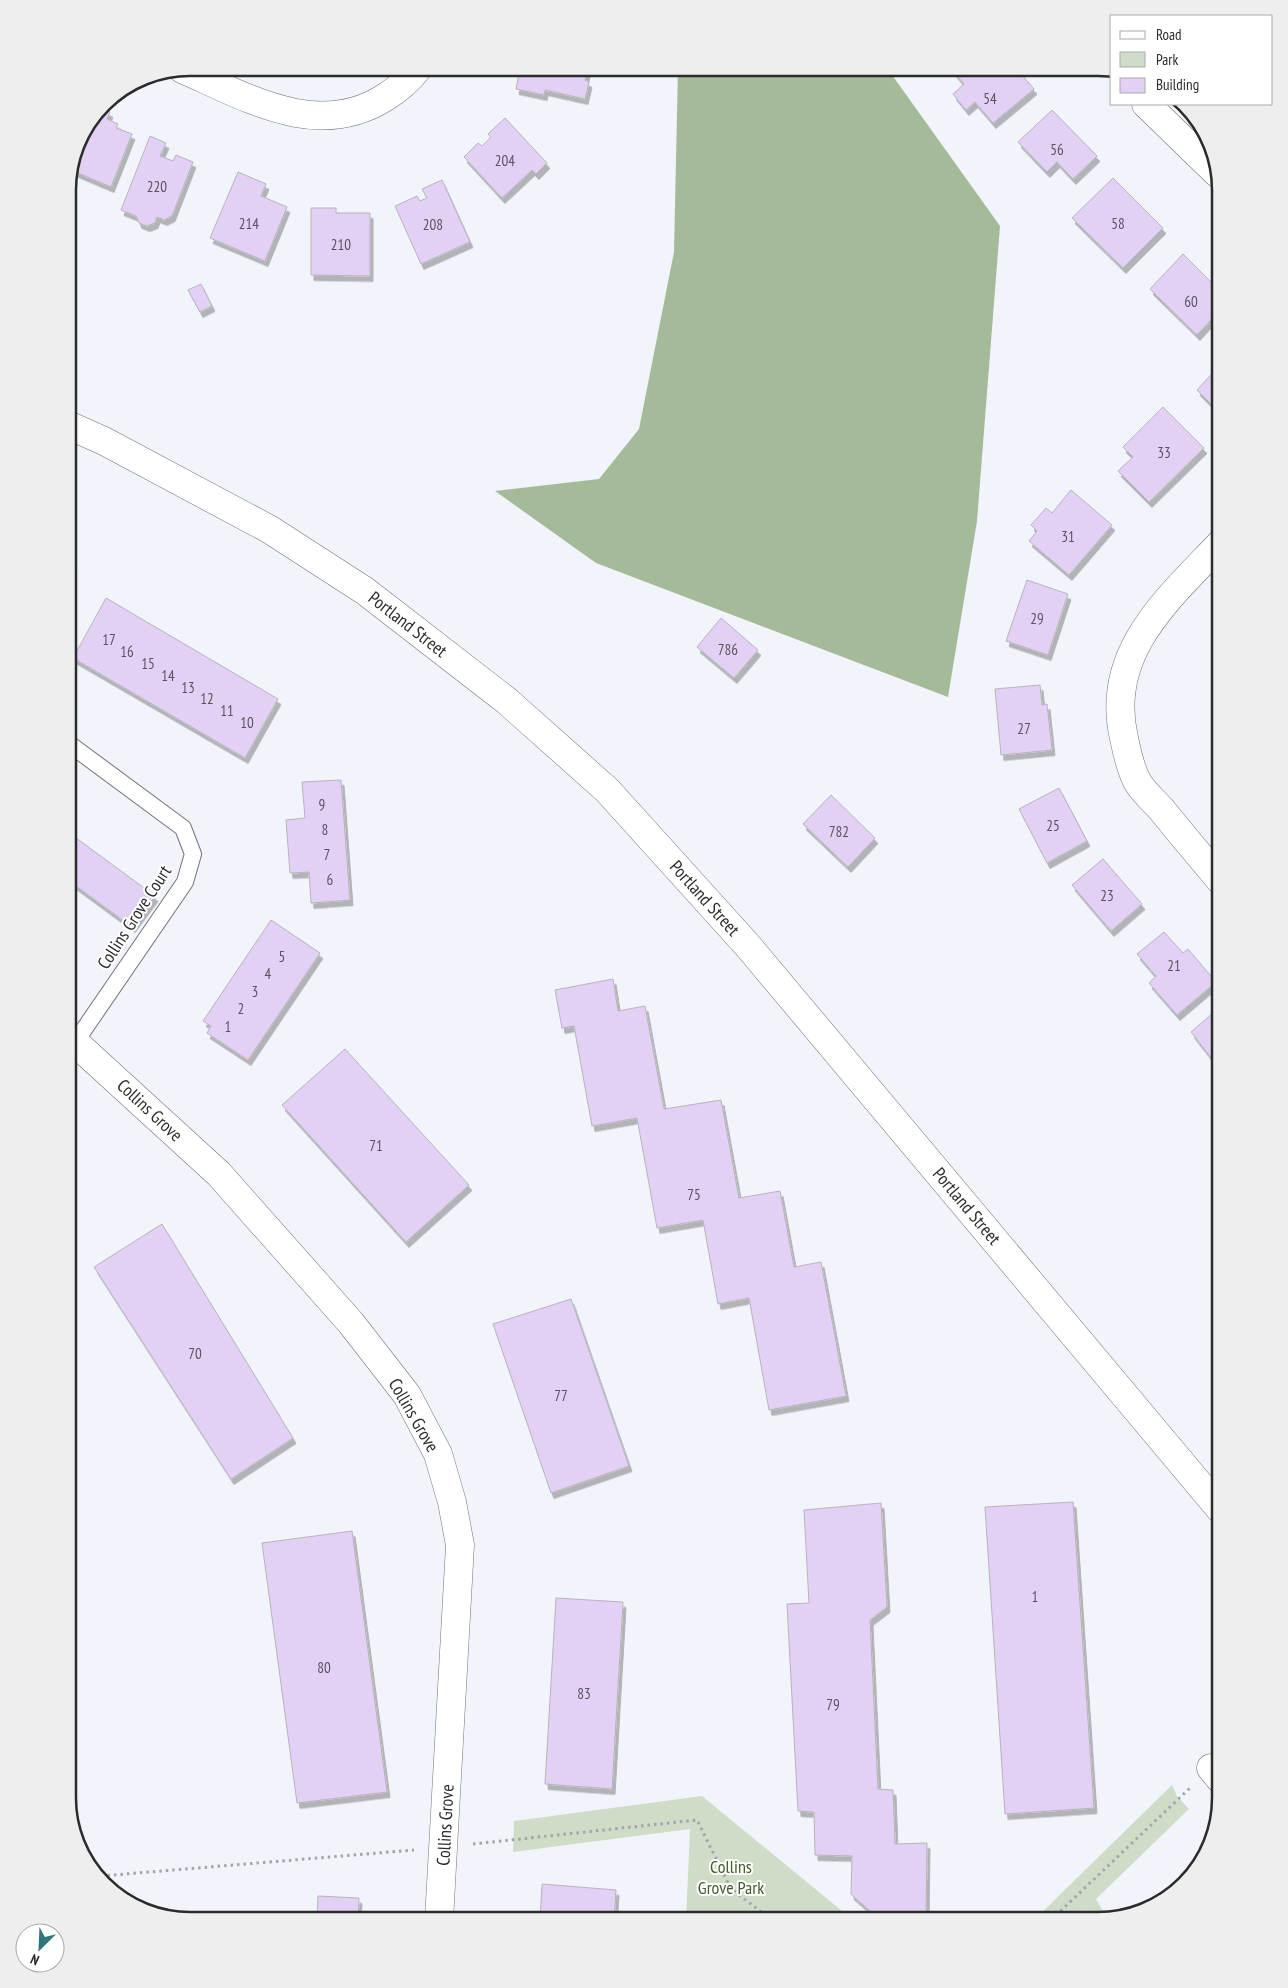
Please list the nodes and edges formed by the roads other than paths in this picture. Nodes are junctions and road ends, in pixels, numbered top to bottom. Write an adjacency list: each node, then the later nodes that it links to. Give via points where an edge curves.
1 (198, 76): 2 (street, via 298,115 323,117 349,114 374,105 396,91)
2 (410, 76)
3 (1147, 105): 4 (street)
4 (1209, 165)
5 (76, 429): 11 (street, Portland Street, via 269,529 365,591 507,701 607,790 748,946)
6 (1212, 552): 8 (street, via 1164,602 1141,635 1128,659 1118,707 1128,757 1138,782)
7 (76, 749): 9 (lane, Collins Grove Court, via 183,828 193,854 185,882)
8 (1212, 870)
9 (76, 1033)
10 (76, 1043): 12 (street, Collins Grove, via 220,1174 351,1323 407,1395 438,1454 460,1545)
11 (1212, 1499)
12 (439, 1912)

